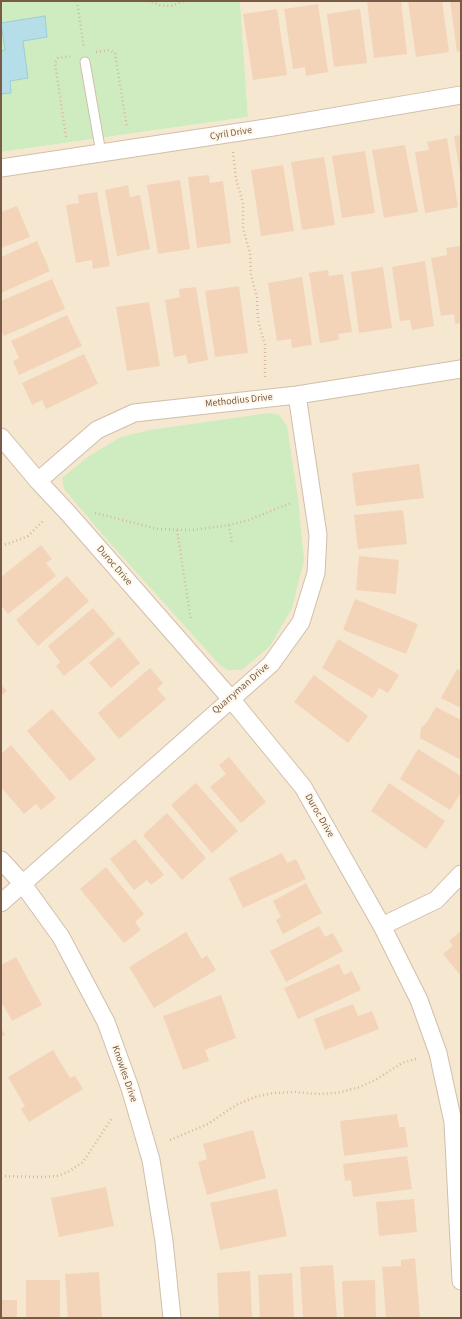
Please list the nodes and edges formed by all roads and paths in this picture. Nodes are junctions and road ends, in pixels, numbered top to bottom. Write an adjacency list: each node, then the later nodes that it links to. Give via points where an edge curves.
1 (77, 1): 4 (path)
2 (148, 1): 3 (path, via 171,6)
3 (184, 1)
4 (85, 58): 7 (lane)
5 (461, 95): 7 (street, Cyril Drive)
6 (233, 151): 10 (path, via 236,178 243,203 243,228 257,297 258,320 265,345)
7 (101, 153): 8 (street, Cyril Drive)
8 (1, 168)
9 (461, 369): 11 (street, Methodius Drive)
10 (265, 377)
11 (297, 395): 13 (street, Methodius Drive, via 134,413 97,430); 22 (street, Quarryman Drive, via 318,535 316,573 301,622 271,664)
12 (1, 437): 13 (street, Duroc Drive)
13 (38, 481): 22 (street, Duroc Drive)
14 (291, 504): 17 (path)
15 (94, 513): 18 (path, via 157,529)
16 (43, 521): 20 (path, via 28,536)
17 (228, 525): 18 (path); 19 (path)
18 (177, 530): 21 (path)
19 (232, 544)
20 (1, 545)
21 (191, 621)
22 (231, 699): 25 (street, Quarryman Drive); 27 (street, Duroc Drive, via 303,787)
23 (1, 860): 25 (street, Knowles Drive)
24 (461, 874): 27 (street, via 436,900)
25 (22, 883): 26 (street, Quarryman Drive); 33 (street, Knowles Drive, via 61,937 106,1022 130,1088 151,1160 164,1241)
26 (1, 903)
27 (382, 926): 32 (street, Duroc Drive, via 419,1000 438,1053 453,1122)
28 (416, 1058): 30 (path, via 360,1087 337,1094 295,1092 255,1097 236,1105 208,1124)
29 (112, 1118): 31 (path, via 83,1162 68,1172 43,1177)
30 (170, 1140)
31 (1, 1176)
32 (461, 1281)
33 (172, 1318)

